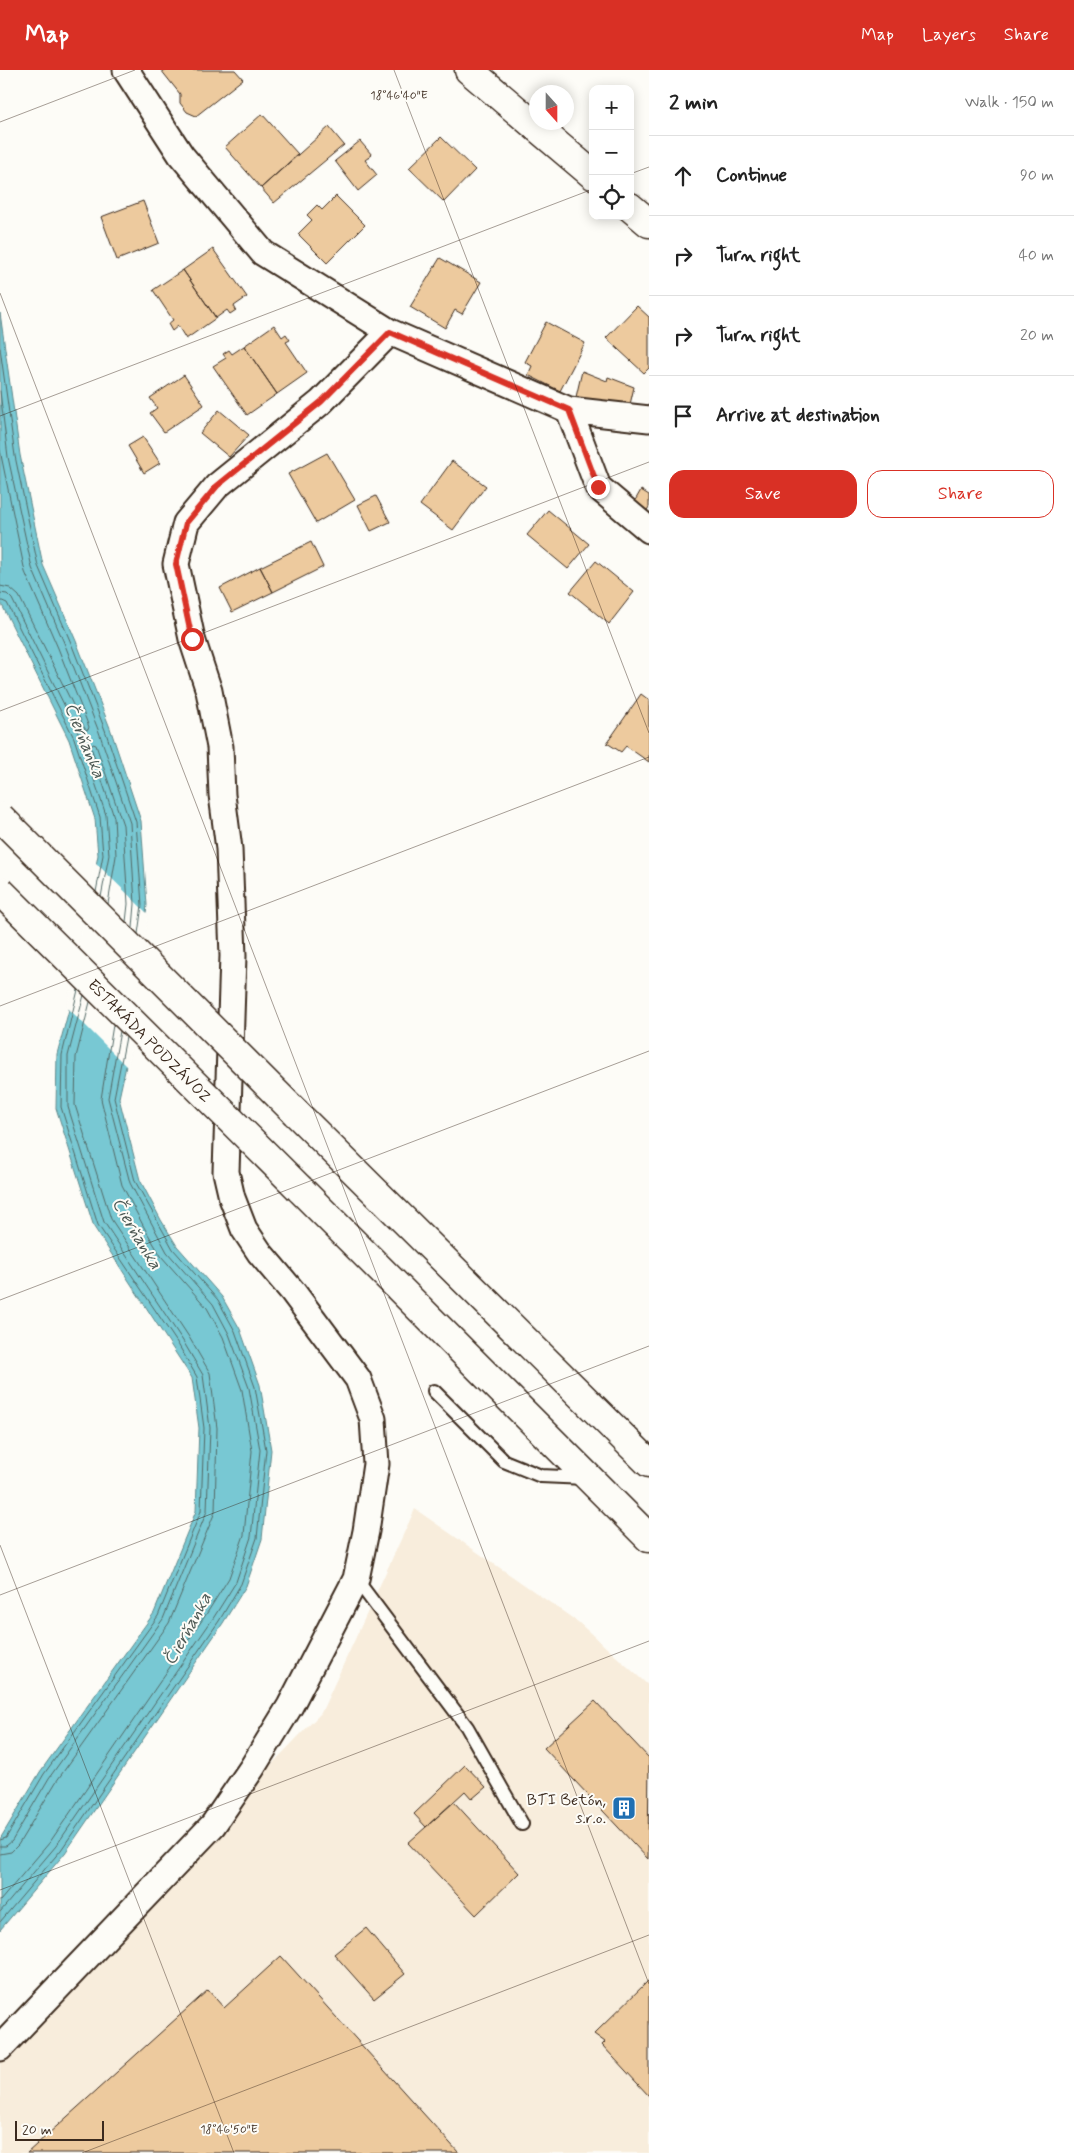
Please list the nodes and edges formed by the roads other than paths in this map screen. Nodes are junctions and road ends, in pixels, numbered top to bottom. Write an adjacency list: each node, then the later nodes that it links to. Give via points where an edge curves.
1 (126, 70): 6 (street, via 181,155 263,253)
2 (469, 70): 3 (main road)
3 (589, 172)
4 (634, 210): 5 (main road)
5 (649, 223)
6 (390, 332): 7 (street); 16 (street, via 321,402 217,486 186,523 176,564 220,747 229,849 233,956 226,1172 244,1229 358,1379 373,1419 376,1464)
7 (569, 410): 8 (street); 9 (street, via 598,487)
8 (649, 420)
9 (649, 530)
10 (0, 817): 13 (main road, bridge)
11 (0, 891): 14 (main road, ESTAKÁDA PODZÁVOZ, bridge)
12 (434, 1391): 14 (lane, via 504,1461 542,1476)
13 (649, 1463)
14 (590, 1479): 15 (main road, ESTAKÁDA PODZÁVOZ)
15 (649, 1538)
16 (356, 1579): 17 (lane, via 467,1727); 18 (street, via 290,1706 213,1825)
17 (522, 1824)
18 (0, 2048)

